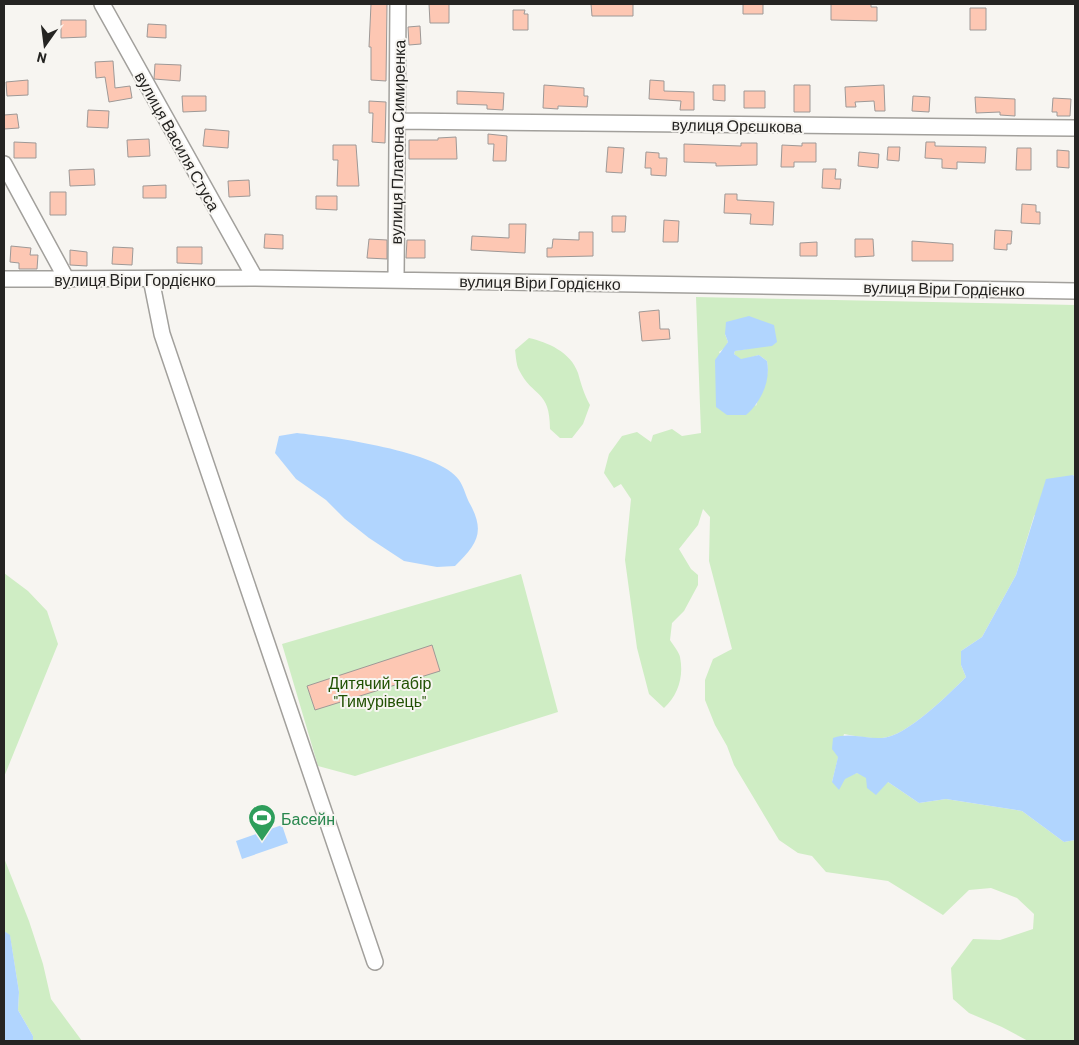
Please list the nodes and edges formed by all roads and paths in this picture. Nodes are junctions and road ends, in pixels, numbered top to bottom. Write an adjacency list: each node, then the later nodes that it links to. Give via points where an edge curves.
1 (102, 4): 6 (street, вулиця Василя Стуса)
2 (398, 4): 3 (street, вулиця Платона Симиренка)
3 (398, 121): 4 (street, вулиця Орєшкова); 10 (street, вулиця Платона Симиренка)
4 (1075, 128)
5 (4, 164): 9 (street)
6 (255, 278): 7 (street, вулиця Віри Гордієнко); 10 (street, вулиця Віри Гордієнко)
7 (151, 279): 9 (street, вулиця Віри Гордієнко); 12 (street, via 162,334)
8 (4, 280): 9 (street, вулиця Віри Гордієнко)
9 (67, 280)
10 (396, 280): 11 (street, вулиця Віри Гордієнко)
11 (1075, 291)
12 (375, 962)

